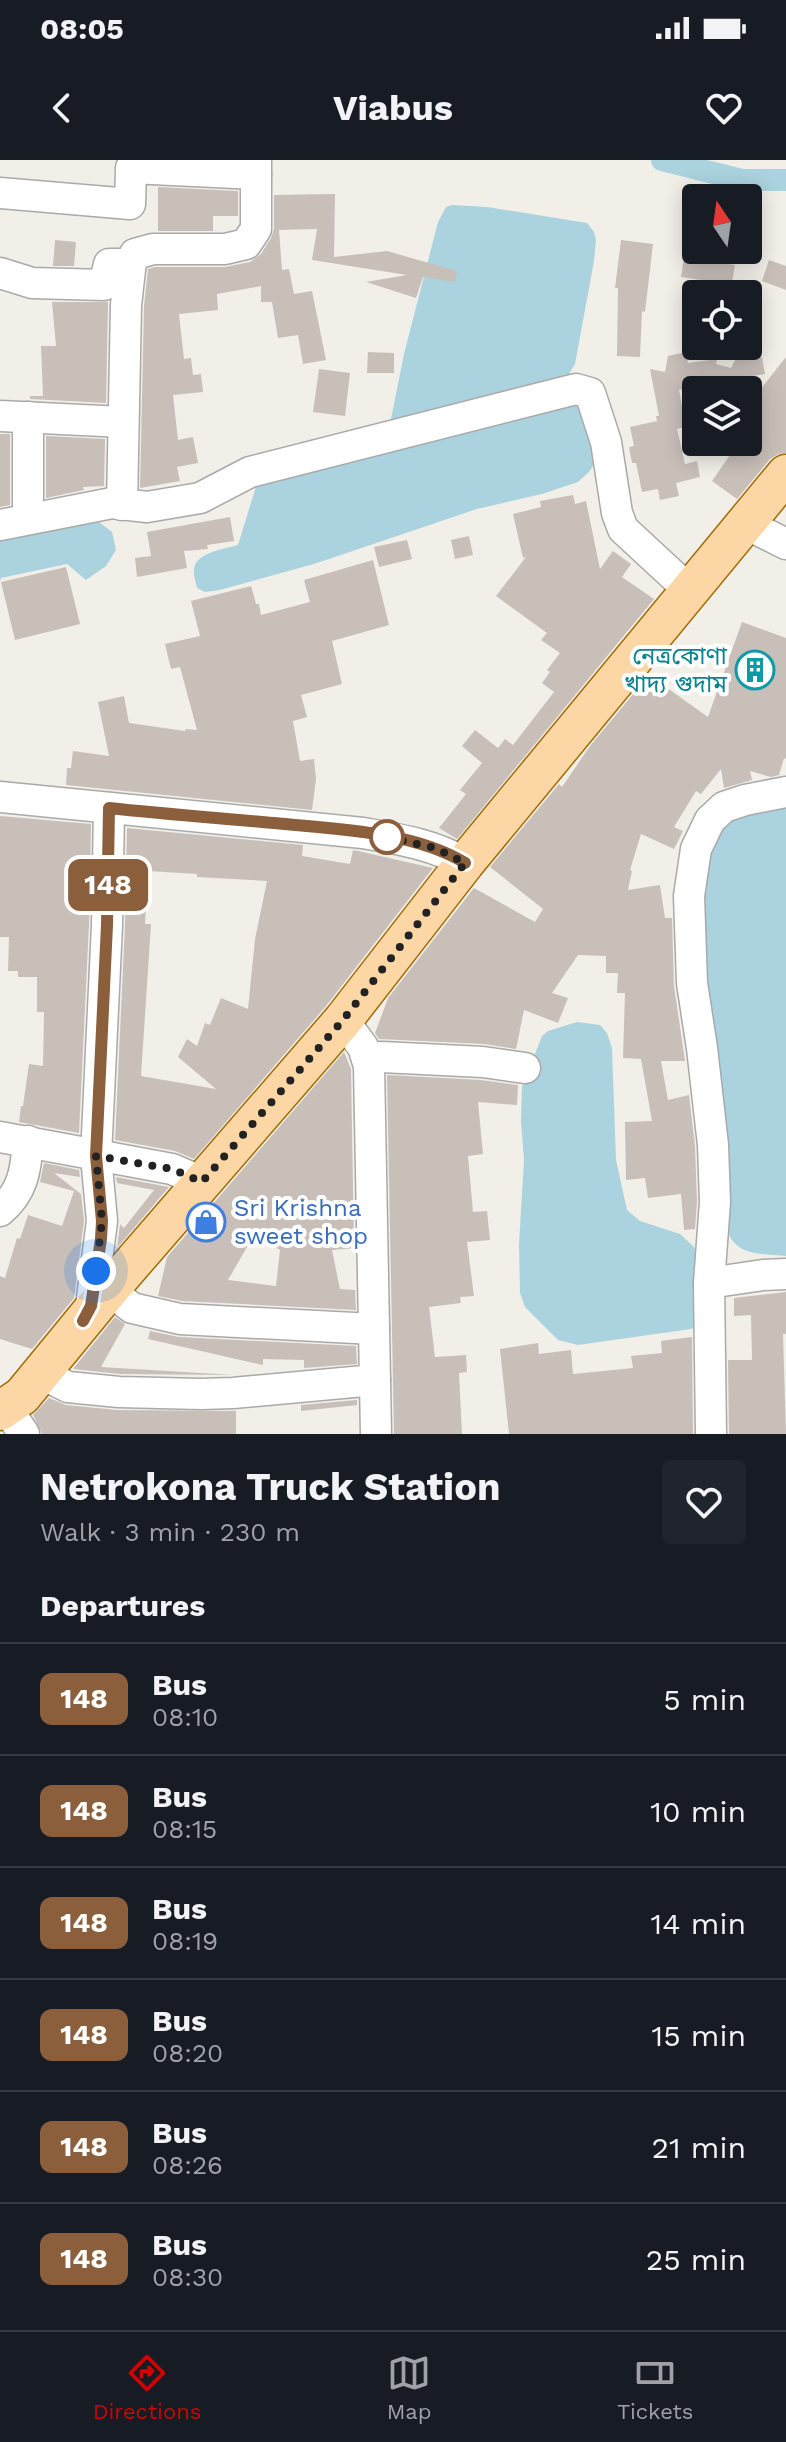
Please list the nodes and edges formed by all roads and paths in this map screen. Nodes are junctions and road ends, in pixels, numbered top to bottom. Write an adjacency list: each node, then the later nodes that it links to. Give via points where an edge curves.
1 (256, 167): 2 (street, via 131,168 130,204); 3 (street, via 256,229 246,244 143,251)
2 (0, 193)
3 (131, 264): 4 (street, via 109,264 104,285 32,283); 6 (street)
4 (0, 273)
5 (14, 417): 6 (street); 9 (street)
6 (123, 422): 8 (street)
7 (786, 474): 10 (main road)
8 (122, 505): 9 (street); 12 (street, via 147,507 200,498 250,472 576,389 590,393 623,529)
9 (14, 522)
10 (746, 524): 11 (street); 12 (main road)
11 (786, 544)
12 (690, 591): 16 (main road)
13 (786, 792): 25 (street, via 724,807 710,820 696,849 689,896 692,983 709,1104 715,1202)
14 (0, 797): 15 (street)
15 (109, 808): 16 (street, via 387,837 435,848); 21 (street)
16 (465, 863): 17 (main road)
17 (343, 1020): 18 (street); 22 (main road)
18 (367, 1058): 19 (street); 28 (street)
19 (525, 1068)
20 (14, 1139): 21 (street); 23 (street, via 25,1175 20,1190)
21 (96, 1156): 22 (street, via 172,1169); 27 (street, via 101,1239 91,1306)
22 (202, 1182): 26 (main road)
23 (0, 1211)
24 (786, 1274): 25 (street)
25 (709, 1283): 33 (street)
26 (109, 1290): 27 (main road); 28 (street, via 132,1308 180,1319)
27 (83, 1321): 29 (main road)
28 (374, 1329): 30 (street)
29 (40, 1373): 30 (street, via 68,1387 201,1394); 31 (main road)
30 (375, 1380): 32 (street)
31 (10, 1417)
32 (376, 1434)
33 (711, 1434)

